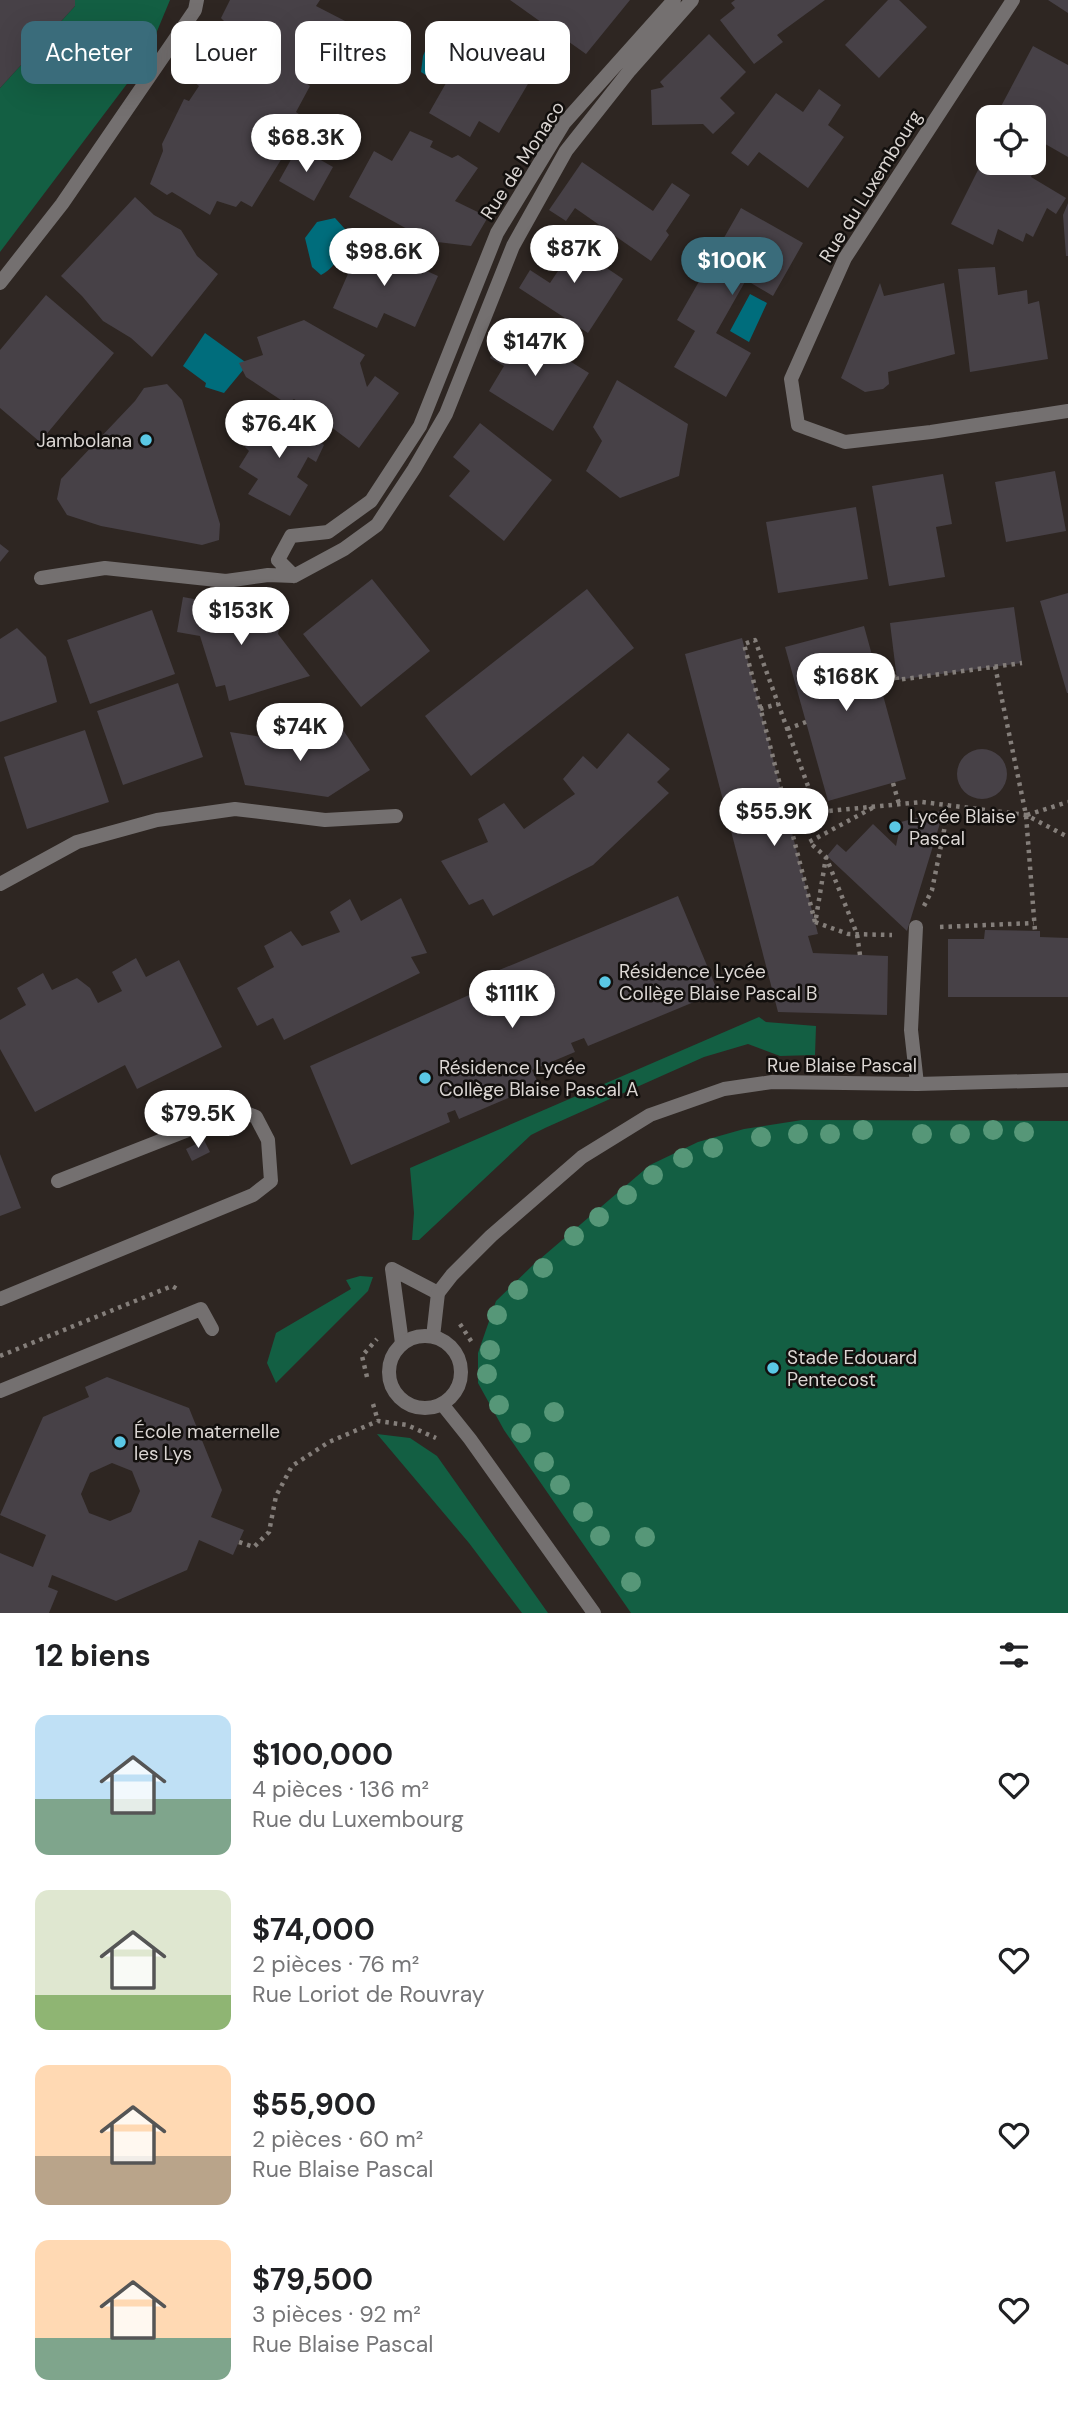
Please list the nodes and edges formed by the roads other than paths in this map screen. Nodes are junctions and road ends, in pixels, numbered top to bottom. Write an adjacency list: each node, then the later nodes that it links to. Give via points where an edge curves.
1 (197, 0): 5 (street, via 195,10 62,204)
2 (674, 0): 7 (street, Rue de Monaco, via 564,123 497,233 420,426 371,501 328,532 291,536 278,560)
3 (692, 0): 7 (street, Rue de Monaco, via 566,150 513,246 446,414 377,525 344,550)
4 (1013, 0): 6 (street, Rue du Luxembourg, via 845,258 791,379 798,425 845,442)
5 (0, 283)
6 (1068, 411)
7 (294, 576): 8 (street, Rue de Monaco, via 226,581 105,568)
8 (41, 579)
9 (397, 816): 10 (street, via 325,820 236,809 157,820 78,842)
10 (0, 884)
11 (916, 928): 13 (street, via 911,1030)
12 (1068, 1080): 13 (street, Rue Blaise Pascal)
13 (917, 1084): 15 (street, Rue Blaise Pascal, via 772,1082 724,1089 650,1115 582,1157 491,1236)
14 (58, 1181): 16 (street, via 239,1110 256,1117 268,1140 271,1181 253,1195)
15 (438, 1293): 18 (street); 19 (street, via 392,1269)
16 (0, 1299)
17 (212, 1329): 20 (street, via 201,1309)
18 (433, 1337): 19 (street, via 422,1335); 21 (street, via 453,1349 461,1373 452,1396)
19 (402, 1343): 21 (street, via 389,1363 391,1387 398,1397 420,1408)
20 (0, 1391)
21 (442, 1404): 22 (street)
22 (594, 1613)

